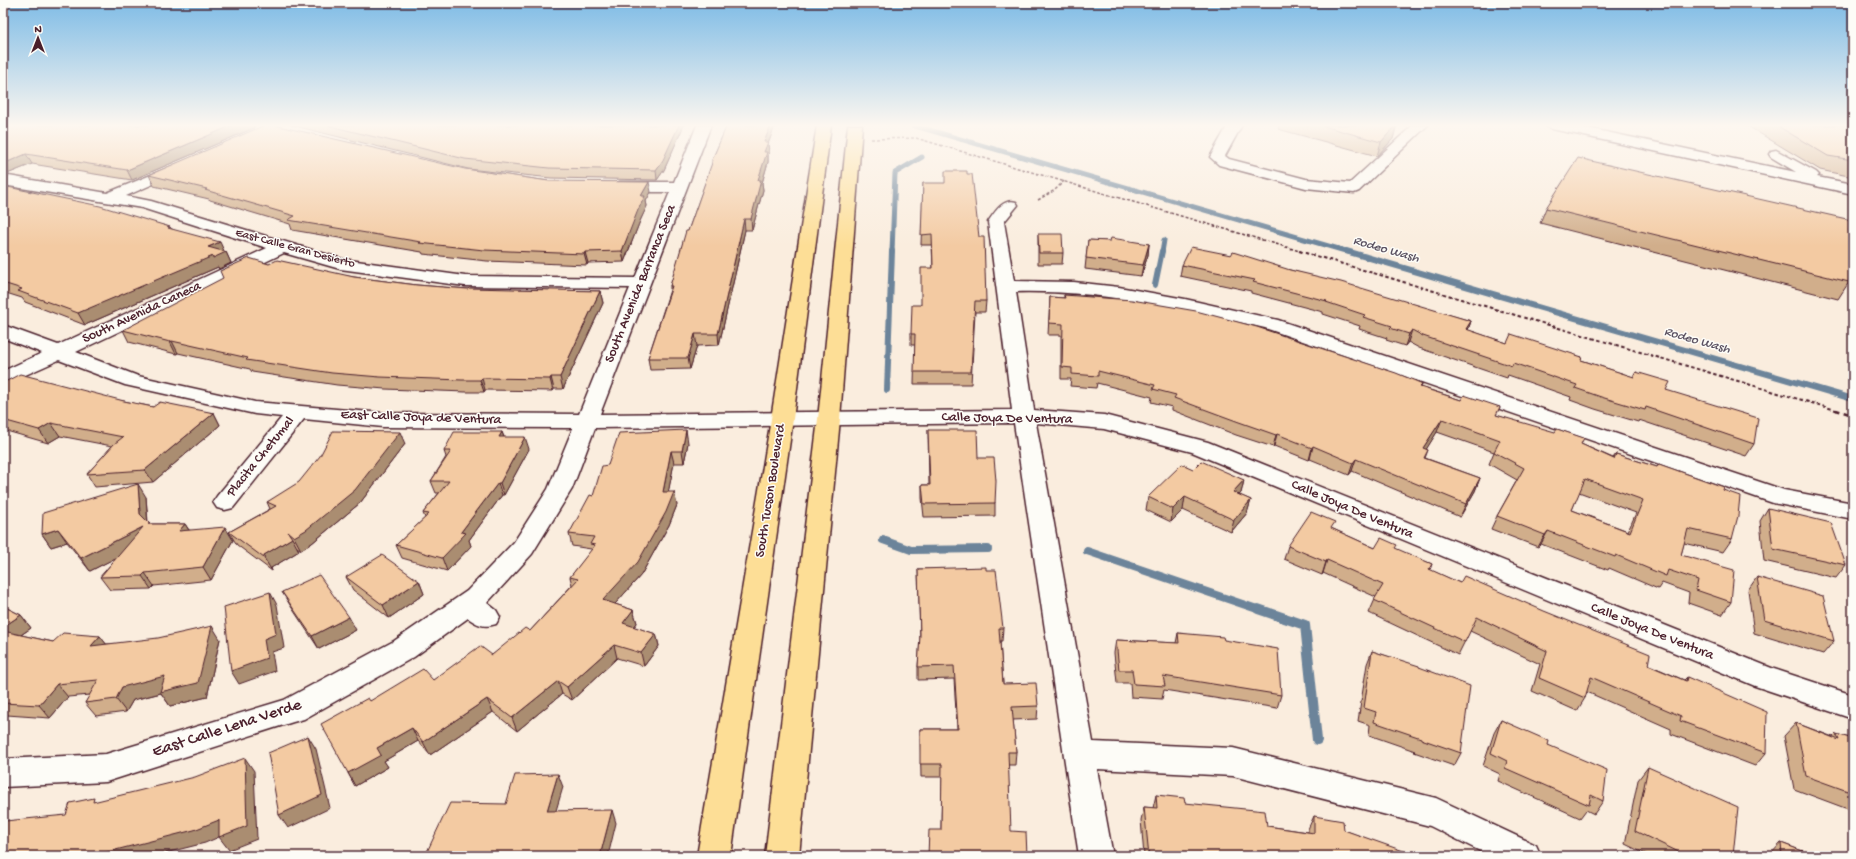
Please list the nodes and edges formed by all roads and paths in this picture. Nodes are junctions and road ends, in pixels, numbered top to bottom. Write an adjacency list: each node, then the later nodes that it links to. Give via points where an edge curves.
1 (185, 165): 16 (street)
2 (688, 165): 14 (street, South Avenida Barranca Seca)
3 (818, 165): 28 (main road, South Tucson Boulevard)
4 (858, 165): 29 (main road)
5 (1007, 165): 11 (path)
6 (1236, 165): 7 (street, via 1318,186 1338,188 1354,188)
7 (1379, 165)
8 (1740, 165): 12 (street)
9 (1794, 165): 12 (street)
10 (3, 180): 16 (street, East Calle Gran Desierto)
11 (1064, 182): 17 (path); 26 (path)
12 (1824, 183): 15 (street)
13 (603, 187): 14 (street)
14 (679, 187): 20 (street, South Avenida Barranca Seca)
15 (1853, 190)
16 (108, 198): 19 (street, East Calle Gran Desierto, via 145,204)
17 (1038, 200)
18 (1010, 205): 21 (street, via 996,222)
19 (282, 247): 20 (street, East Calle Gran Desierto, via 340,264 465,281); 23 (street, South Avenida Caneca)
20 (641, 283): 30 (street, South Avenida Barranca Seca)
21 (1006, 287): 27 (street); 32 (street, via 1098,289 1191,305 1271,324 1781,497)
22 (3, 331): 23 (street, East Calle Joya de Ventura)
23 (58, 352): 24 (street, South Avenida Caneca); 25 (street, East Calle Joya de Ventura, via 132,381 256,408)
24 (3, 379)
25 (298, 412): 30 (street, East Calle Joya de Ventura, via 384,420); 31 (street, Placita Chetumal)
26 (1853, 415)
27 (1024, 416): 29 (street, Calle Joya De Ventura); 33 (street, Calle Joya De Ventura, via 1104,422 1200,447 1766,678); 34 (street)
28 (782, 419): 29 (street, East Calle Joya de Ventura); 30 (street, East Calle Joya de Ventura); 36 (main road, South Tucson Boulevard)
29 (828, 419): 37 (main road)
30 (587, 421): 35 (street, East Calle Lena Verde, via 560,489 523,548 476,598 477,610 293,710 106,768)
31 (225, 502)
32 (1853, 511)
33 (1853, 707)
34 (1080, 755): 38 (street); 39 (street, via 1233,762 1436,813)
35 (3, 773)
36 (714, 856)
37 (782, 856)
38 (1096, 856)
39 (1524, 856)

